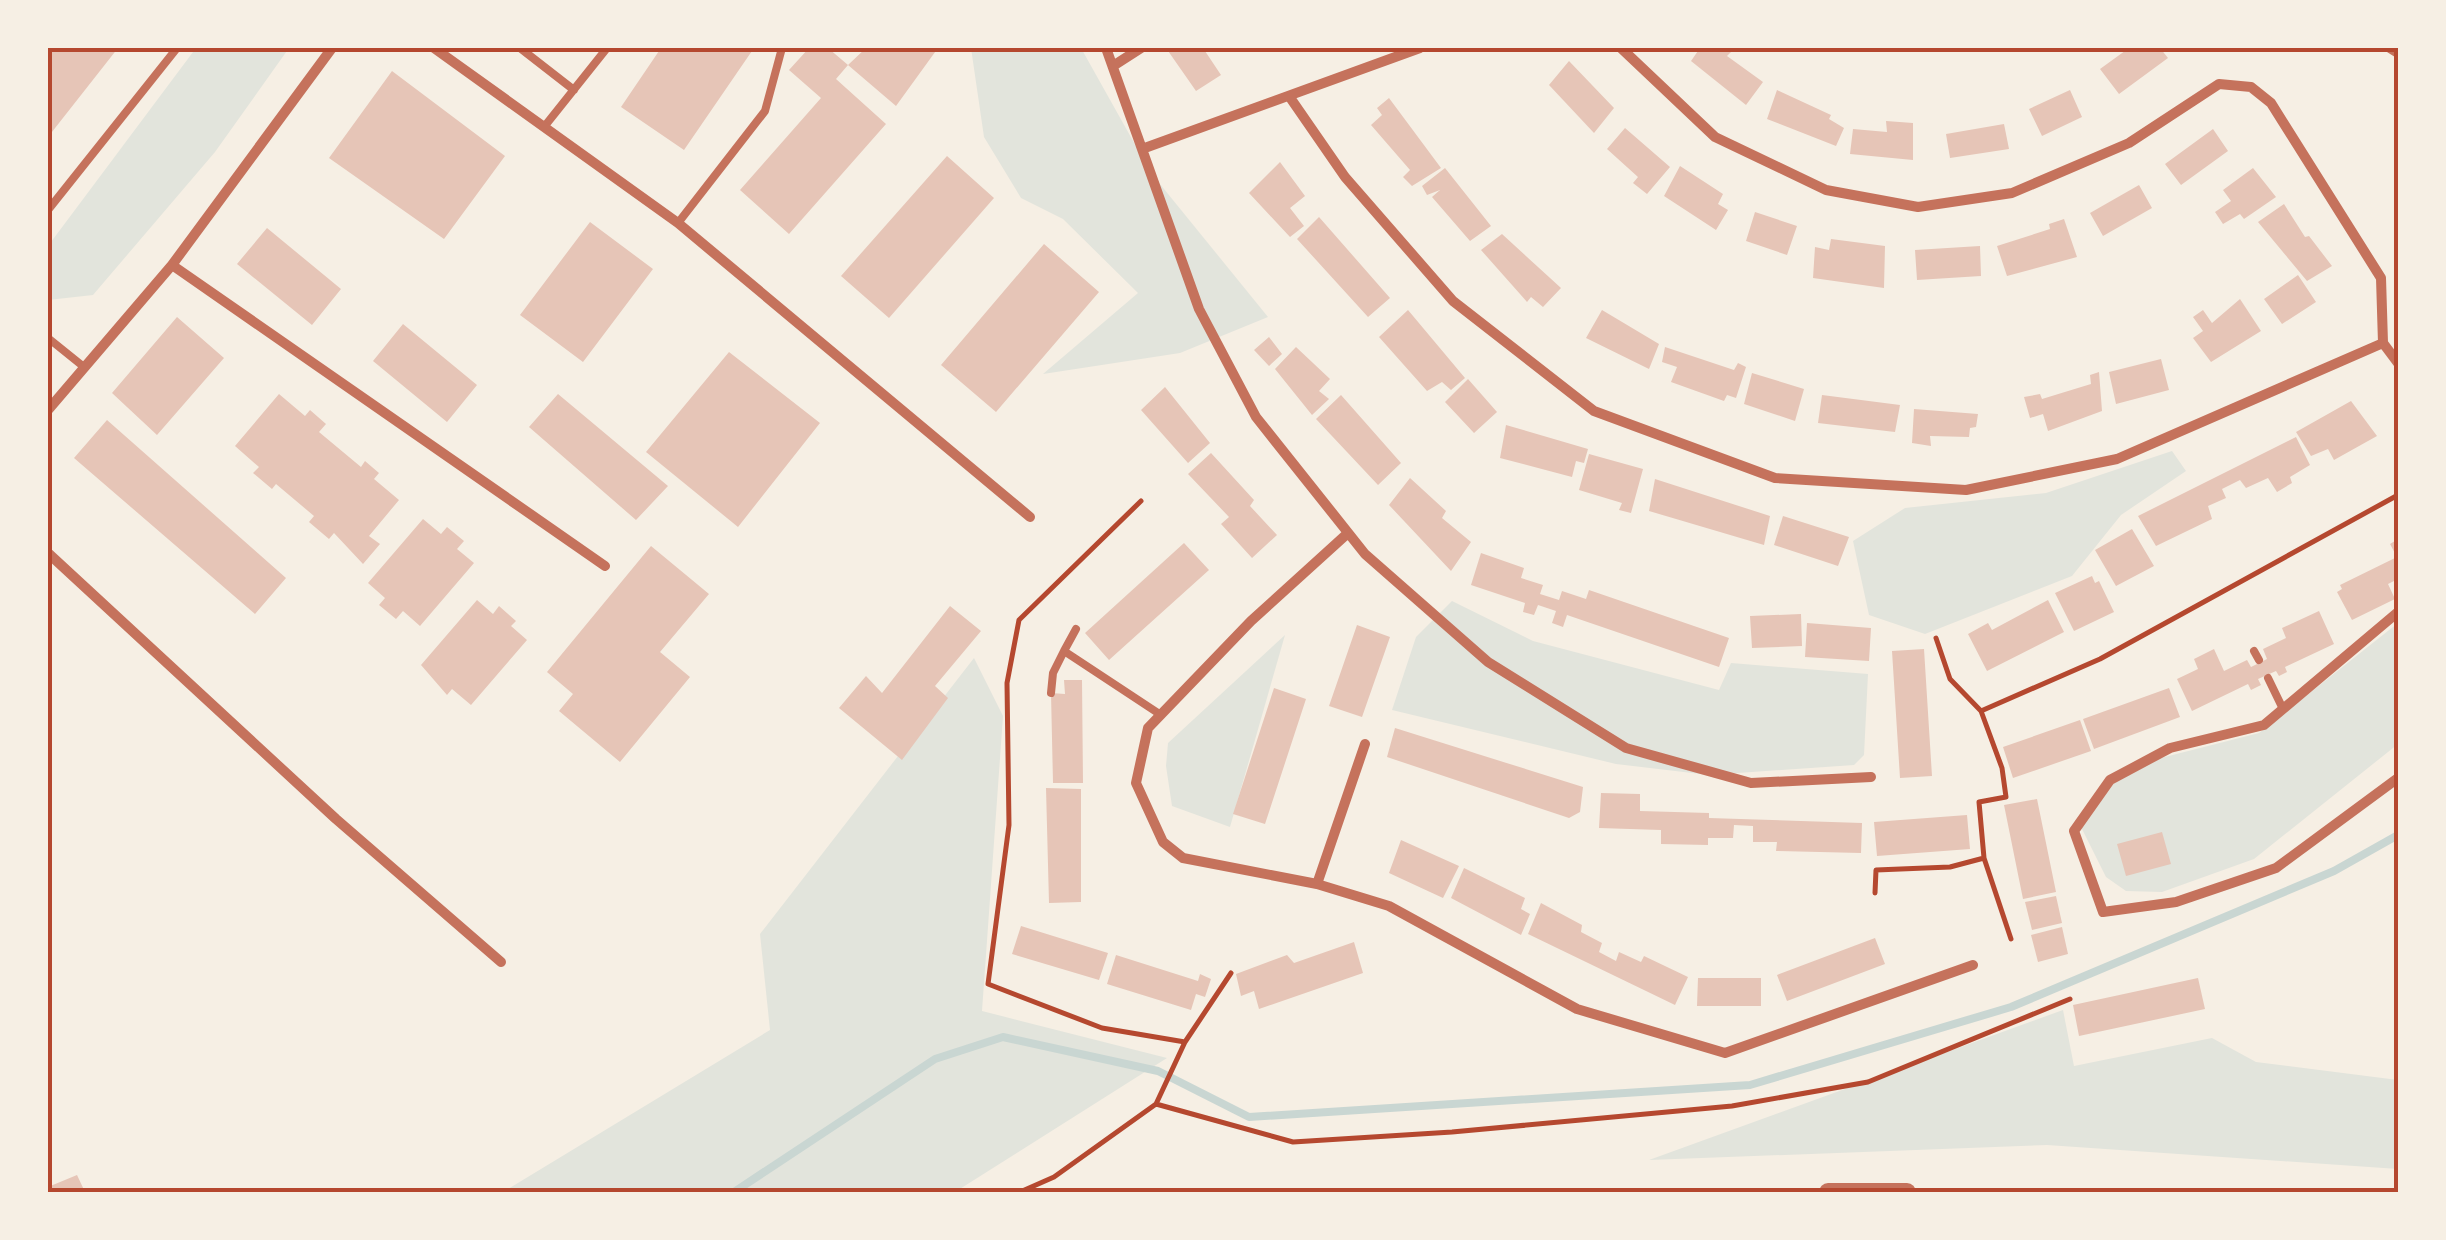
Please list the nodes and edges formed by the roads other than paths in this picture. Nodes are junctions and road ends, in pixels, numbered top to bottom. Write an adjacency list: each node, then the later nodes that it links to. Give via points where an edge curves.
1 (177, 48): 20 (lane)
2 (332, 48): 22 (street)
3 (434, 48): 18 (street)
4 (520, 48): 16 (lane)
5 (607, 48): 16 (lane)
6 (782, 48): 21 (lane, via 765,110)
7 (1106, 48): 15 (street)
8 (1141, 48): 15 (street)
9 (1376, 48): 14 (street)
10 (1420, 48): 14 (street)
11 (1621, 48): 24 (street, via 1714,137 1826,190 1918,207 2012,193 2129,143 2219,84 2251,87 2270,103 2380,278)
12 (2390, 48): 13 (street)
13 (2398, 53)
14 (1383, 61): 17 (street)
15 (1113, 66): 19 (street)
16 (574, 90): 18 (lane)
17 (1289, 96): 19 (street); 24 (street, via 1345,177 1453,301 1594,411 1776,478 1966,490 2116,458)
18 (544, 127): 21 (street)
19 (1142, 149): 29 (street, via 1199,309 1256,417)
20 (48, 210)
21 (678, 223): 28 (street)
22 (172, 265): 26 (street); 31 (street)
23 (48, 338): 26 (lane)
24 (2383, 343): 25 (street)
25 (2398, 363)
26 (84, 367): 27 (street)
27 (48, 410)
28 (1030, 516)
29 (1348, 533): 38 (street); 40 (street, via 1488,662 1626,748 1751,784)
30 (48, 553): 43 (street)
31 (605, 566)
32 (2398, 612): 37 (street)
33 (1076, 629): 34 (lane)
34 (1064, 650): 36 (lane); 38 (lane)
35 (2268, 678): 37 (lane)
36 (1051, 693)
37 (2283, 710): 41 (street, via 2264,726 2170,748 2110,780 2074,831 2103,912 2176,902 2276,868)
38 (1158, 713): 42 (street, via 1141,744 1136,783 1162,842 1205,865)
39 (1364, 744): 42 (street)
40 (1871, 777)
41 (2398, 778)
42 (1317, 884): 44 (street, via 1389,906 1577,1008 1725,1052)
43 (500, 962)
44 (1973, 965)
45 (1828, 1192): 46 (street)
46 (1907, 1192)

